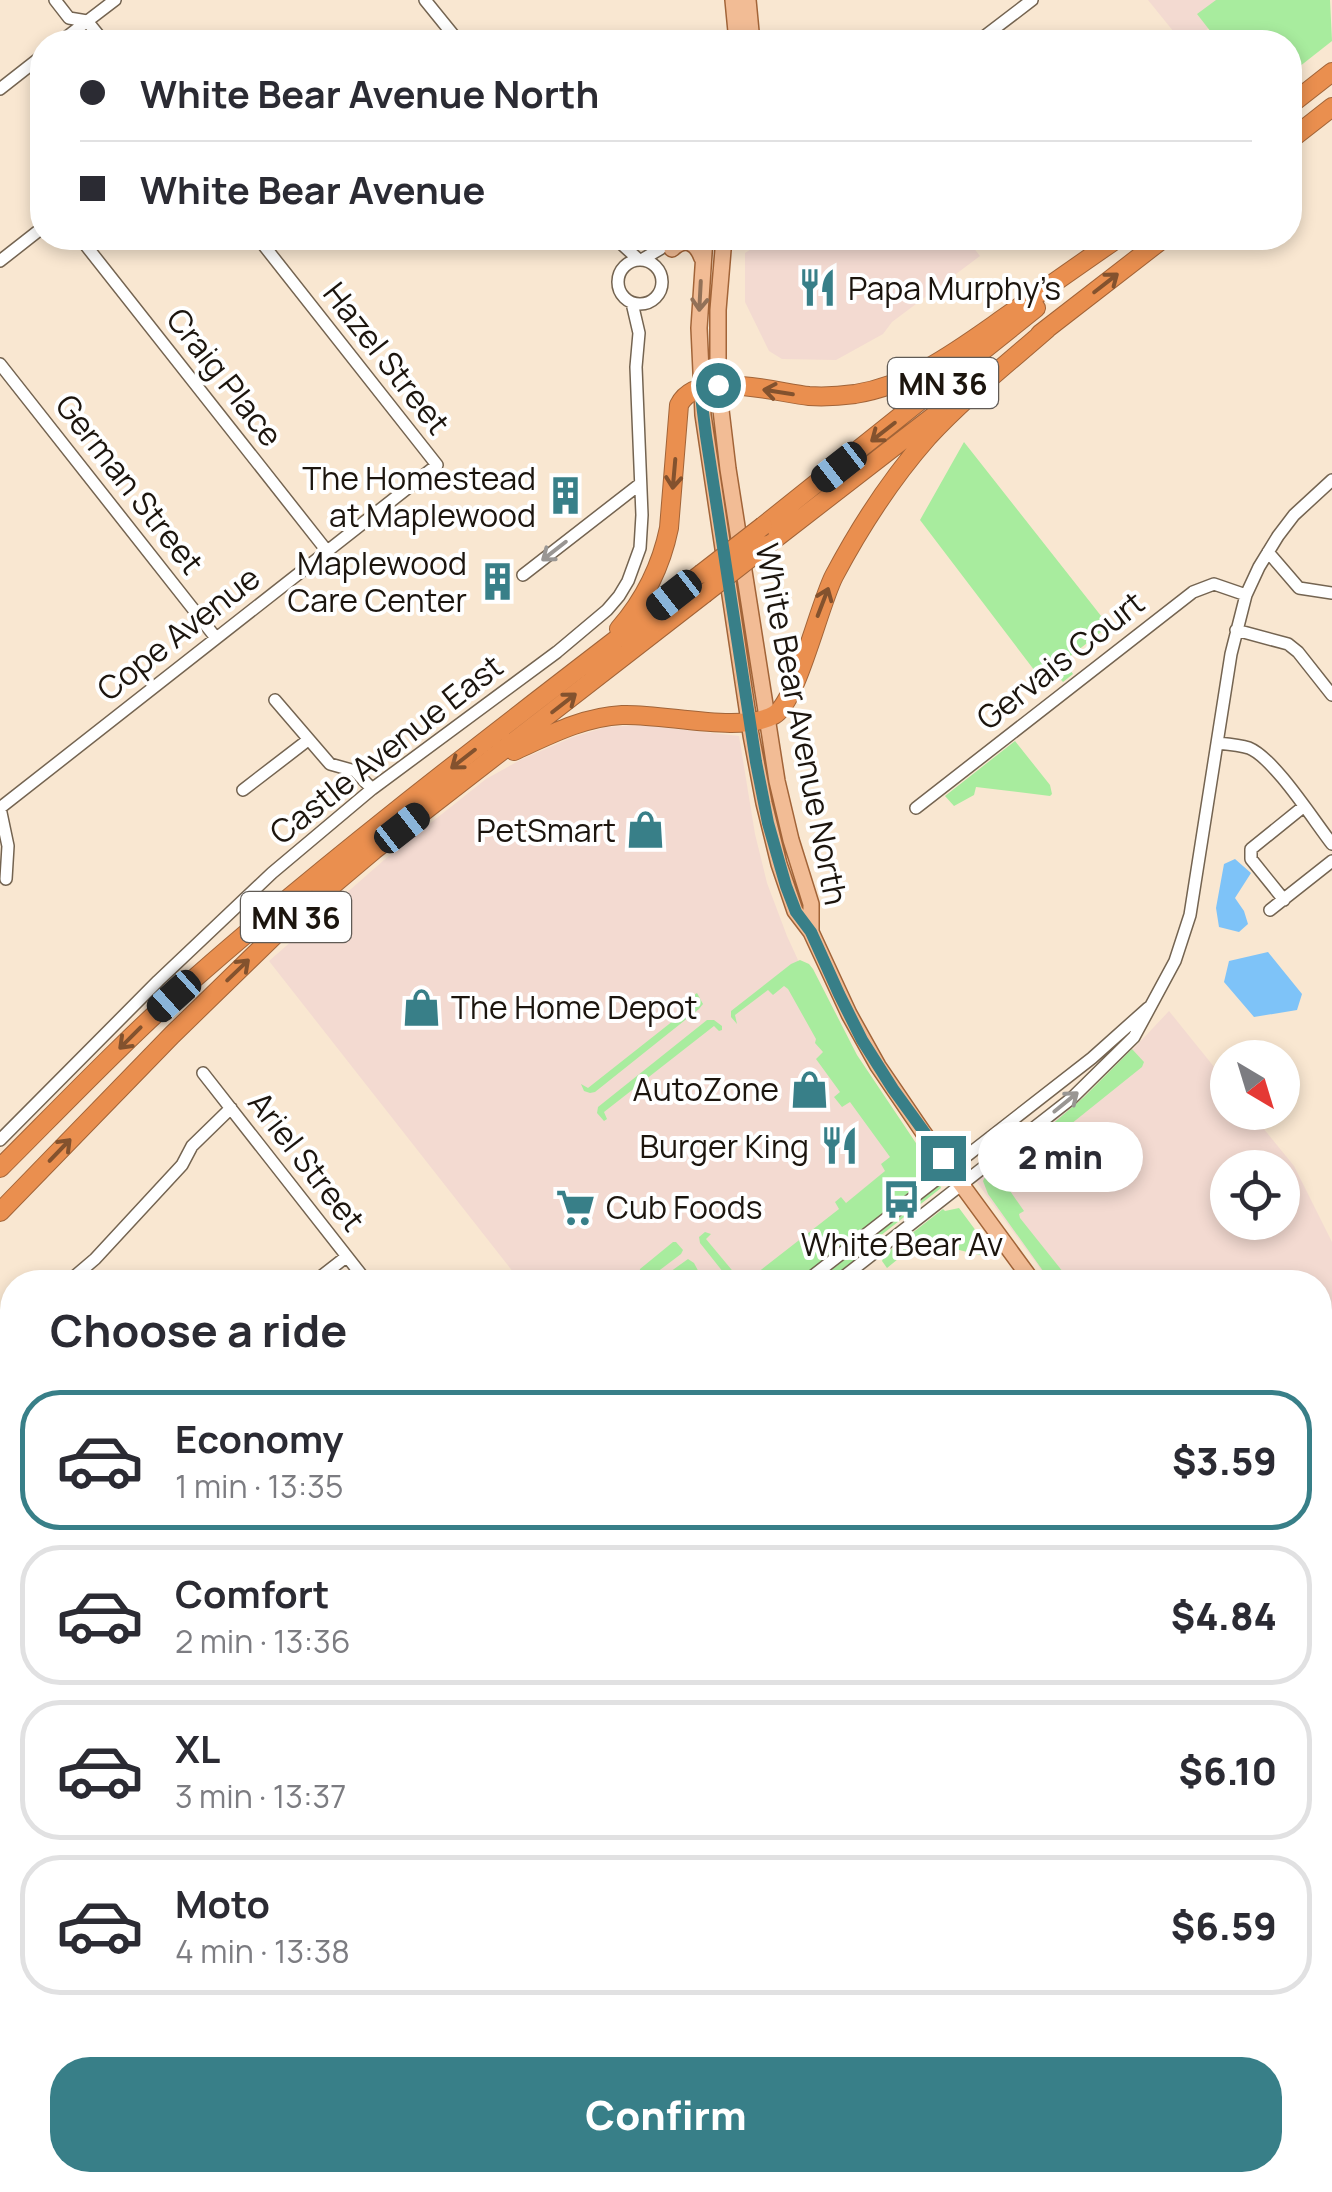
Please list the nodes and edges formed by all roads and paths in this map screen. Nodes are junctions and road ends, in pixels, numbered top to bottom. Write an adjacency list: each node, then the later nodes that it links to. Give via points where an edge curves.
1 (55, 0): 7 (street, via 69,18)
2 (115, 0): 7 (street)
3 (426, 0): 10 (street)
4 (733, 0): 11 (main road)
5 (748, 0): 12 (main road)
6 (1032, 0): 13 (street)
7 (88, 21): 8 (street); 9 (street)
8 (76, 30)
9 (95, 30)
10 (450, 30)
11 (736, 30)
12 (751, 30)
13 (993, 30)
14 (30, 66): 16 (street)
15 (1332, 72): 17 (highway)
16 (0, 90)
17 (1302, 96)
18 (1332, 108): 19 (highway)
19 (1302, 131)
20 (30, 237): 36 (street)
21 (89, 250): 49 (street, Craig Place)
22 (267, 250): 46 (street, Hazel Street)
23 (618, 250): 38 (street)
24 (629, 250): 34 (street)
25 (658, 250): 34 (street)
26 (671, 250): 39 (street)
27 (699, 250): 35 (main road)
28 (704, 250): 35 (main road, White Bear Avenue North)
29 (723, 250): 37 (main road, White Bear Avenue North)
30 (727, 250): 37 (main road)
31 (1103, 250): 45 (highway, one-way to 45, via 956,352 898,383 826,396)
32 (1105, 250): 56 (highway, MN 36, one-way to 56, bridge)
33 (1149, 250): 42 (highway, MN 36, one-way to 33)
34 (640, 259): 38 (street); 39 (street, via 656,265)
35 (703, 260): 45 (main road, White Bear Avenue North, one-way to 45, via 699,328)
36 (0, 261)
37 (721, 264): 45 (main road, White Bear Avenue North)
38 (623, 268): 40 (street, via 619,288)
39 (662, 276): 41 (street, via 662,289)
40 (632, 302): 41 (street); 43 (street)
41 (648, 302): 43 (street)
42 (1047, 329): 59 (highway, one-way to 42, via 786,704 824,595 882,496 929,436); 62 (highway, MN 36, one-way to 42, bridge)
43 (639, 332): 48 (street, Castle Avenue East)
44 (0, 364): 55 (street, German Street)
45 (709, 387): 56 (highway, one-way to 56, via 682,397 679,405 669,528 652,583 630,617); 59 (main road, White Bear Avenue North, via 730,484)
46 (437, 465): 49 (street, Cope Avenue)
47 (1332, 480): 50 (street, via 1294,515)
48 (640, 484): 51 (street, one-way to 51); 64 (street, Castle Avenue East, via 640,548 606,610)
49 (327, 551): 55 (street, Cope Avenue)
50 (1268, 552): 52 (street, via 1299,588); 53 (street)
51 (523, 575)
52 (1332, 593)
53 (1246, 595): 54 (street); 67 (street, Gervais Court, via 1214,584 1193,592)
54 (1236, 630): 57 (street, via 1288,644); 61 (street)
55 (216, 638): 66 (street, Cope Avenue)
56 (568, 678): 77 (highway, MN 36, one-way to 77, via 234,944)
57 (1332, 695)
58 (275, 700): 60 (street)
59 (758, 719): 62 (highway, via 607,716); 78 (main road, White Bear Avenue North, via 812,904 811,932 870,1053)
60 (308, 740): 63 (street); 64 (street, via 330,764 355,771)
61 (1217, 743): 65 (street, via 1259,754); 73 (street, via 1190,915)
62 (487, 762): 80 (highway, MN 36, one-way to 62, via 255,953)
63 (244, 790)
64 (372, 790): 76 (street, Castle Avenue East, via 216,924)
65 (1303, 807): 68 (street); 71 (street, via 1251,848 1251,859)
66 (0, 808): 70 (street)
67 (916, 808)
68 (1332, 844)
69 (1332, 861): 71 (street)
70 (6, 878)
71 (1284, 900): 72 (street)
72 (1270, 910)
73 (1151, 1006): 78 (street); 79 (street, one-way to 73, via 1105,1068)
74 (202, 1073): 75 (street, Ariel Street)
75 (231, 1108): 81 (street, Ariel Street); 82 (street)
76 (0, 1140)
77 (0, 1168)
78 (950, 1168): 79 (main road, White Bear Avenue North); 85 (street)
79 (962, 1184): 86 (street); 87 (main road, White Bear Avenue North)
80 (0, 1212)
81 (346, 1257): 83 (street); 84 (street, Ariel Street)
82 (82, 1270)
83 (329, 1270)
84 (357, 1270)
85 (821, 1270)
86 (852, 1270)
87 (1024, 1270)

